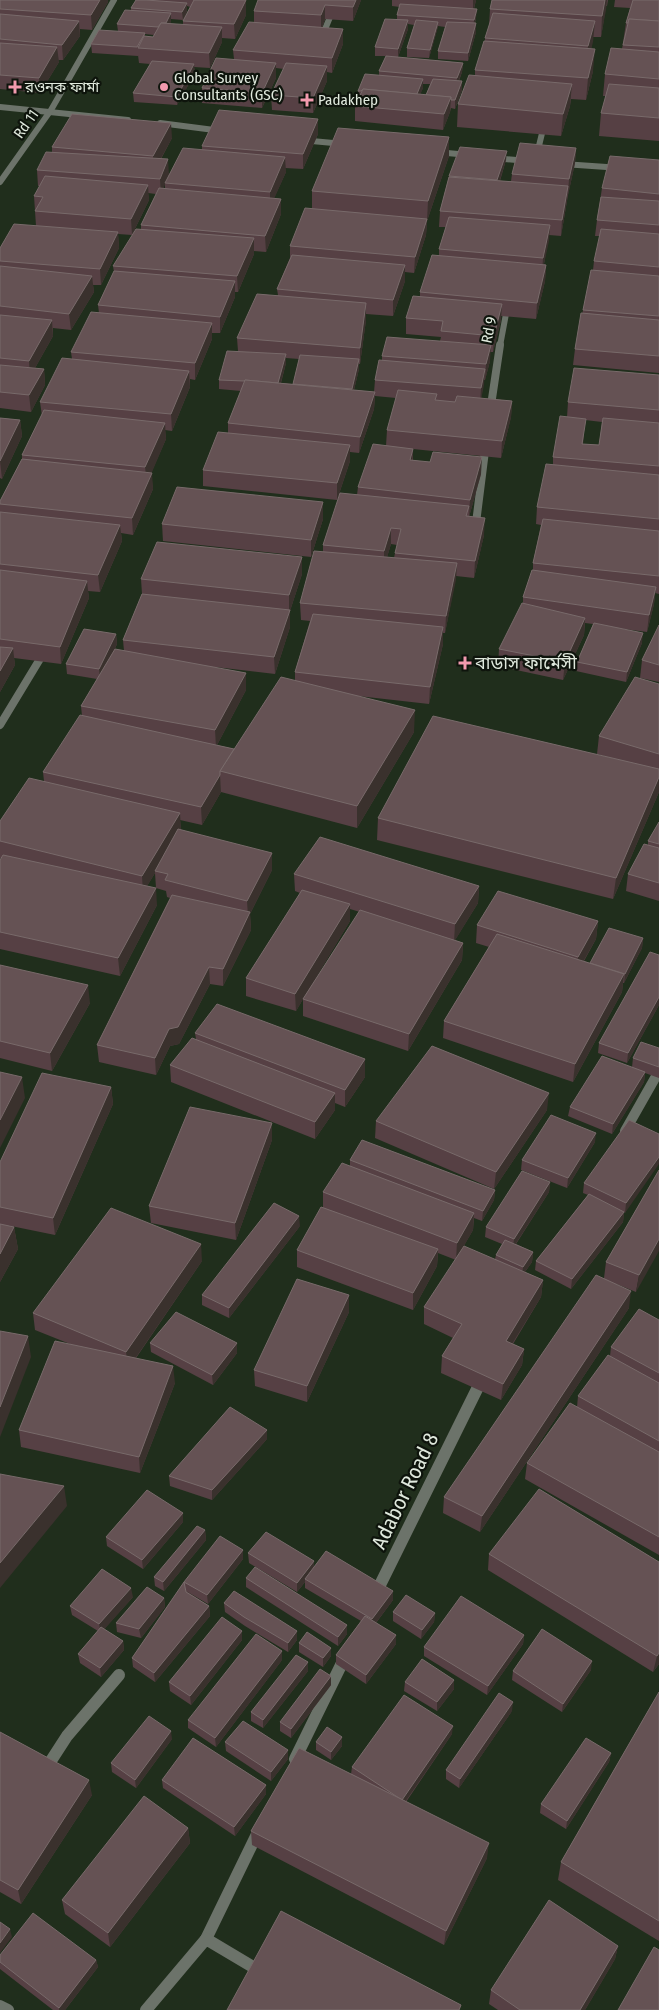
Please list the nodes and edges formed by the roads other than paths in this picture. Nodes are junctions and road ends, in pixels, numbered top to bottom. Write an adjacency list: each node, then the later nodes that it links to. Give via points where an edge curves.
1 (114, 0): 5 (street, Rd 11)
2 (337, 0): 3 (street)
3 (318, 46)
4 (0, 107): 5 (street)
5 (51, 110): 7 (street); 19 (street, Rd 11)
6 (546, 117): 15 (street)
7 (137, 121)
8 (156, 123): 9 (street)
9 (233, 132)
10 (291, 139): 11 (street)
11 (350, 144)
12 (428, 152): 13 (street)
13 (477, 156)
14 (486, 157): 15 (street)
15 (535, 162): 16 (street)
16 (545, 162)
17 (554, 163): 18 (street)
18 (630, 168)
19 (0, 182)
20 (510, 293): 21 (street, Rd 9)
21 (490, 416)
22 (487, 436): 23 (street)
23 (473, 542)
24 (52, 637): 25 (street)
25 (0, 726)
26 (659, 1071): 27 (street)
27 (620, 1139)
28 (489, 1366): 29 (street, Adabor Road 8)
29 (369, 1608)
30 (352, 1644): 32 (street)
31 (119, 1675): 33 (street, via 67,1736)
32 (290, 1769)
33 (36, 1783)
34 (263, 1823): 35 (street)
35 (206, 1939): 36 (street); 39 (street)
36 (274, 1980)
37 (0, 2006): 38 (street)
38 (8, 2010)
39 (146, 2010)

